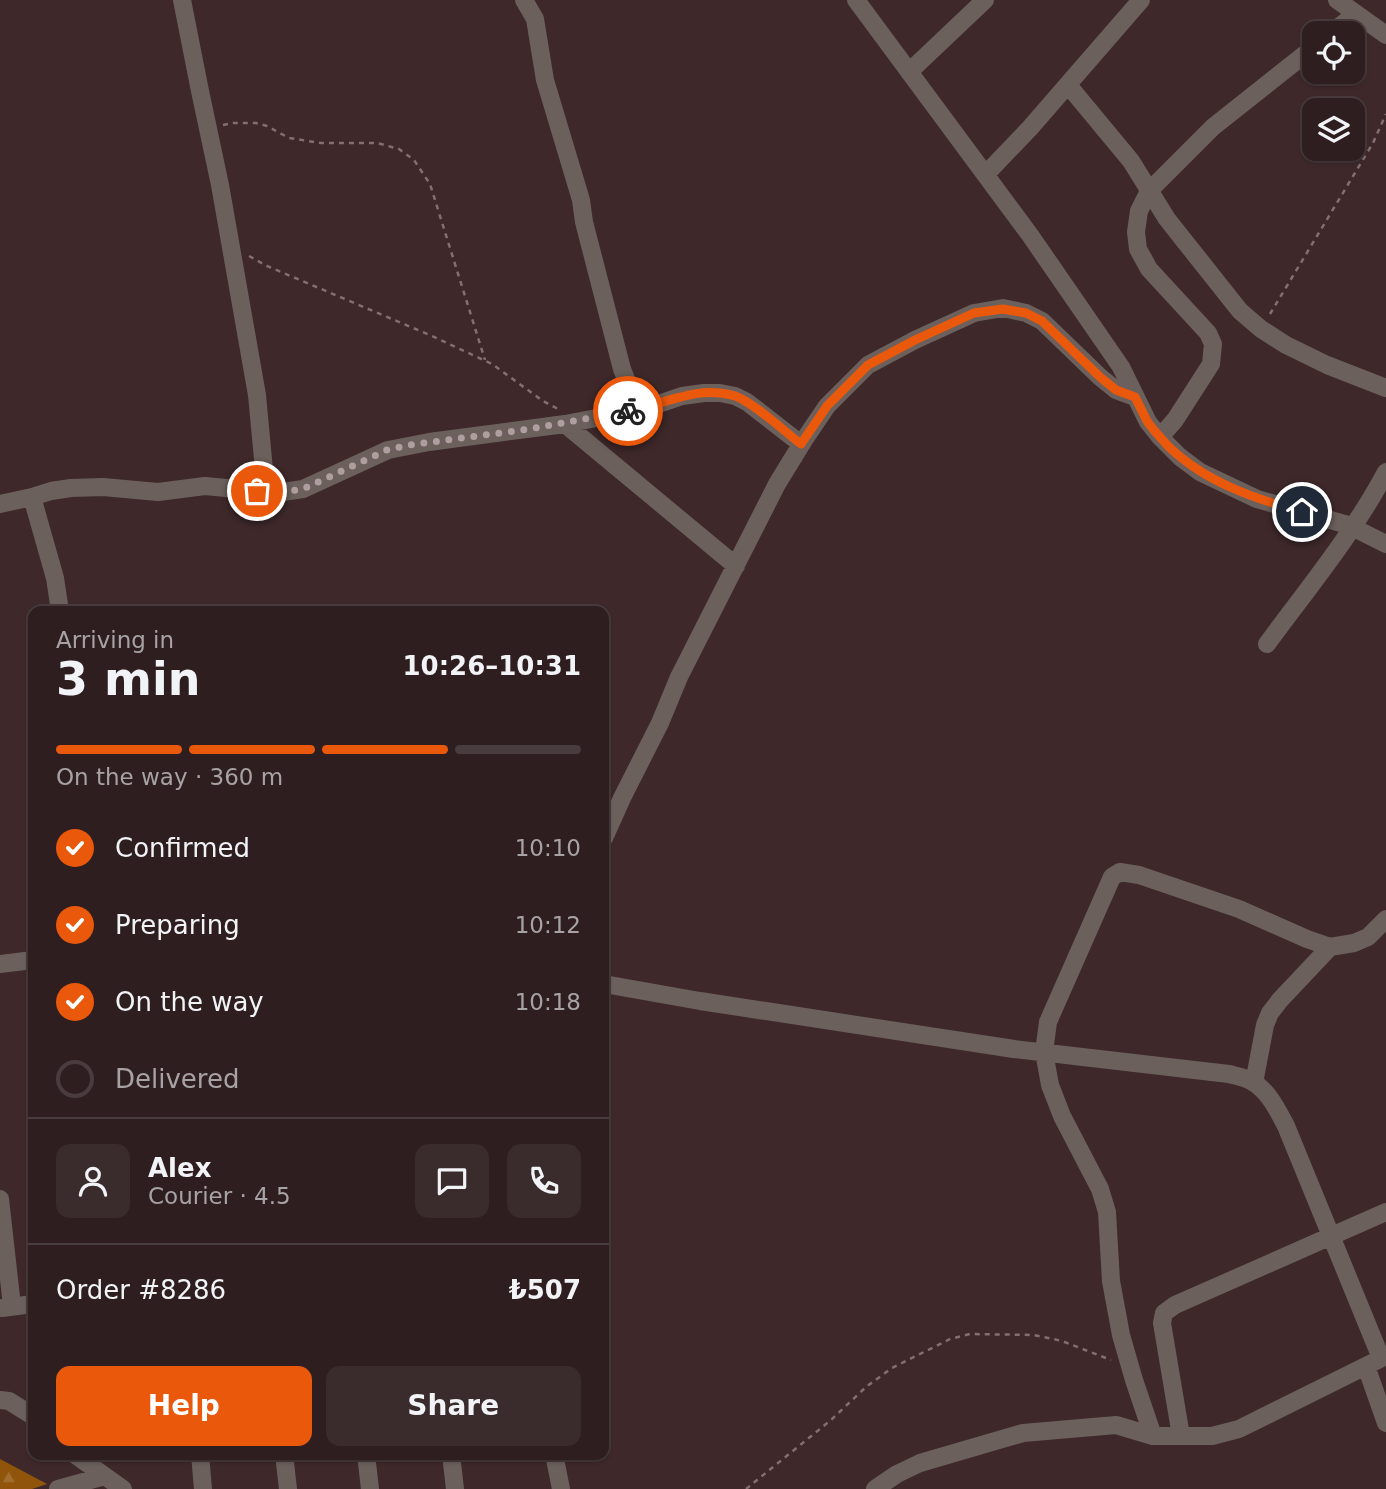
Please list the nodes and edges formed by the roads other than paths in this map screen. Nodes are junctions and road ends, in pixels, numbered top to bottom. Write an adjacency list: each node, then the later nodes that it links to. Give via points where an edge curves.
1 (182, 0): 22 (street, via 257,395)
2 (524, 0): 17 (street, via 535,19 545,80 581,200 622,369)
3 (856, 0): 11 (street)
4 (985, 0): 11 (street)
5 (1338, 0): 7 (street)
6 (1133, 3): 12 (street)
7 (1356, 14): 8 (street); 9 (street)
8 (1347, 21)
9 (1386, 35)
10 (1302, 57): 14 (street, via 1213,127)
11 (909, 72): 13 (street)
12 (1068, 85): 13 (street); 14 (street, via 1131,161)
13 (986, 174): 16 (street, via 1121,367)
14 (1149, 191): 15 (street, via 1219,286 1261,329 1327,365); 19 (street, via 1139,211 1139,250 1149,269 1213,344 1211,364)
15 (1386, 388)
16 (1135, 397): 19 (street); 20 (street, via 1100,377 1042,321 1003,309 974,313 868,365 827,406)
17 (644, 409): 18 (street); 20 (street, via 682,396 735,396)
18 (573, 422): 22 (street, via 398,447 303,489); 27 (street)
19 (1160, 437): 25 (street, via 1200,472 1257,499)
20 (801, 444): 27 (street)
21 (1386, 472): 25 (street)
22 (267, 491): 23 (street, via 205,486 158,492 103,487)
23 (32, 497): 24 (street); 28 (street)
24 (0, 504)
25 (1354, 527): 26 (street); 29 (street)
26 (1386, 544)
27 (736, 566): 30 (street)
28 (59, 606)
29 (1267, 644)
30 (609, 827)
31 (1386, 919): 32 (street, via 1368,937)
32 (1330, 947): 36 (street, via 1240,909 1120,872 1112,877 1048,1022); 37 (street, via 1270,1013)
33 (28, 961): 34 (street)
34 (0, 964)
35 (609, 986): 36 (street)
36 (1044, 1052): 37 (street, via 1228,1074); 47 (street, via 1062,1116 1107,1212 1111,1281 1121,1335)
37 (1254, 1083): 40 (street, via 1274,1103 1286,1126)
38 (0, 1199): 42 (street)
39 (1386, 1212): 40 (street)
40 (1331, 1236): 43 (street); 48 (street, via 1164,1313)
41 (28, 1305): 42 (street)
42 (6, 1308)
43 (1377, 1360): 46 (street); 48 (street, via 1239,1429 1212,1436)
44 (0, 1400): 45 (street)
45 (28, 1413)
46 (1386, 1423)
47 (1153, 1436): 48 (street); 63 (street, via 1116,1425 1023,1433 920,1463)
48 (1181, 1436)
49 (82, 1460): 55 (street)
50 (201, 1460): 58 (street)
51 (286, 1460): 59 (street)
52 (367, 1460): 60 (street)
53 (453, 1460): 61 (street)
54 (555, 1460): 62 (street)
55 (105, 1476): 56 (street); 57 (street)
56 (58, 1489)
57 (123, 1489)
58 (203, 1489)
59 (288, 1489)
60 (370, 1489)
61 (455, 1489)
62 (561, 1489)
63 (875, 1489)

